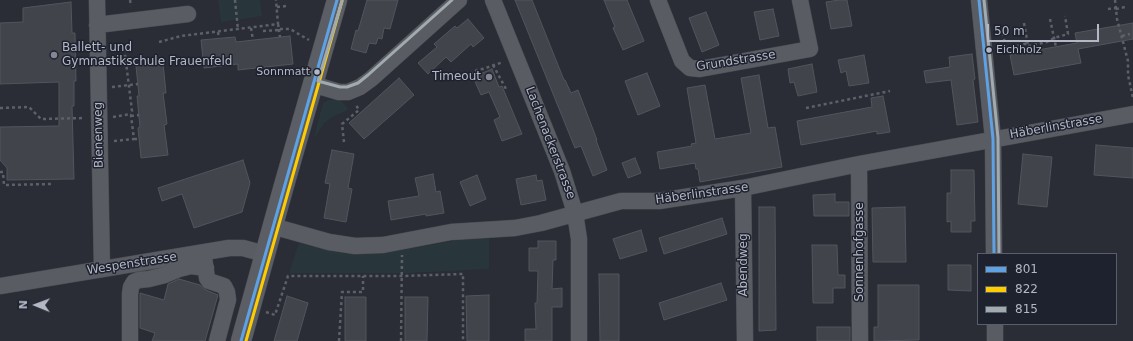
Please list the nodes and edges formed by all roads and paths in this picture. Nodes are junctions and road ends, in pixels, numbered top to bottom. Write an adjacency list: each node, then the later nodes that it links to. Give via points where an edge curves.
1 (97, 0): 21 (street, Bienenweg)
2 (235, 0): 25 (path)
3 (276, 0): 13 (path)
4 (337, 0): 46 (main road)
5 (459, 0): 51 (street, via 371,79)
6 (493, 0): 42 (street, Lachenackerstrasse)
7 (658, 0): 8 (street, Grundstrasse, via 682,60 690,68 700,69 810,49)
8 (800, 0)
9 (979, 0): 61 (street)
10 (1115, 0): 14 (path)
11 (287, 6): 13 (path)
12 (1125, 7): 14 (path)
13 (277, 8): 20 (path)
14 (1116, 8): 15 (path); 29 (path)
15 (1108, 9)
16 (188, 14): 21 (street)
17 (1065, 16): 32 (path, via 1068,34)
18 (1050, 19): 32 (path)
19 (1024, 23): 36 (path)
20 (278, 24): 23 (path); 24 (path)
21 (97, 25): 48 (street, Bienenweg)
22 (1002, 26): 40 (path)
23 (251, 28): 25 (path); 33 (path)
24 (279, 29): 26 (path); 30 (path); 34 (path, via 290,29)
25 (238, 30): 27 (path)
26 (263, 31)
27 (218, 32): 31 (path); 35 (path, via 181,36)
28 (1130, 34): 29 (path)
29 (1122, 36): 52 (path)
30 (280, 37)
31 (219, 38)
32 (1054, 38): 36 (path, via 1047,42); 38 (path)
33 (253, 40)
34 (310, 40)
35 (159, 42)
36 (1028, 45): 40 (path); 41 (path)
37 (124, 46): 47 (path)
38 (1056, 47)
39 (1020, 48): 40 (path)
40 (1006, 50)
41 (1029, 51)
42 (516, 57): 43 (path); 68 (street, Lachenackerstrasse, via 562,171)
43 (493, 65): 44 (path); 49 (path)
44 (470, 74)
45 (138, 84): 47 (path)
46 (312, 84): 51 (street); 69 (main road)
47 (129, 85): 48 (path); 57 (path)
48 (98, 89): 58 (street, Bienenweg)
49 (506, 89)
50 (890, 91): 54 (path)
51 (348, 92): 62 (path, via 359,110 342,124)
52 (1133, 98)
53 (0, 108): 58 (path, via 29,107 41,119)
54 (806, 108)
55 (1133, 114): 61 (street, Häberlinstrasse)
56 (139, 115): 57 (path)
57 (131, 116): 59 (path)
58 (99, 118): 63 (street, Bienenweg)
59 (134, 139): 60 (path); 63 (path)
60 (139, 139)
61 (993, 139): 64 (street, Häberlinstrasse); 71 (street)
62 (344, 142)
63 (99, 143): 74 (street, Bienenweg)
64 (859, 164): 67 (street, Häberlinstrasse); 88 (street, Sonnenhofgasse)
65 (0, 172): 66 (path, via 3,172 4,185)
66 (52, 184)
67 (743, 188): 68 (street, Häberlinstrasse, via 659,201 621,201); 87 (street, Abendweg)
68 (575, 213): 70 (street, Häberlinstrasse, via 515,228 451,232); 86 (street, Lachenackerstrasse, via 579,239)
69 (272, 226): 70 (street, Häberlinstrasse, via 329,242 354,246); 72 (main road)
70 (402, 241): 76 (path)
71 (994, 253)
72 (265, 254): 73 (street, Wespenstrasse, via 236,248); 82 (main road)
73 (205, 260): 74 (street, Wespenstrasse); 80 (street, via 200,266 191,266 134,282 130,294); 81 (street, via 207,278 224,286 228,300)
74 (102, 269): 77 (street, Wespenstrasse)
75 (363, 276): 76 (path); 78 (path, via 288,276 275,315); 83 (path, via 363,292 342,292)
76 (403, 276): 84 (path); 85 (path, via 463,274)
77 (0, 286)
78 (262, 311)
79 (995, 325): 89 (street)
80 (130, 341)
81 (217, 341)
82 (242, 341)
83 (339, 341)
84 (401, 341)
85 (463, 341)
86 (579, 341)
87 (744, 341)
88 (860, 341)
89 (995, 341)

